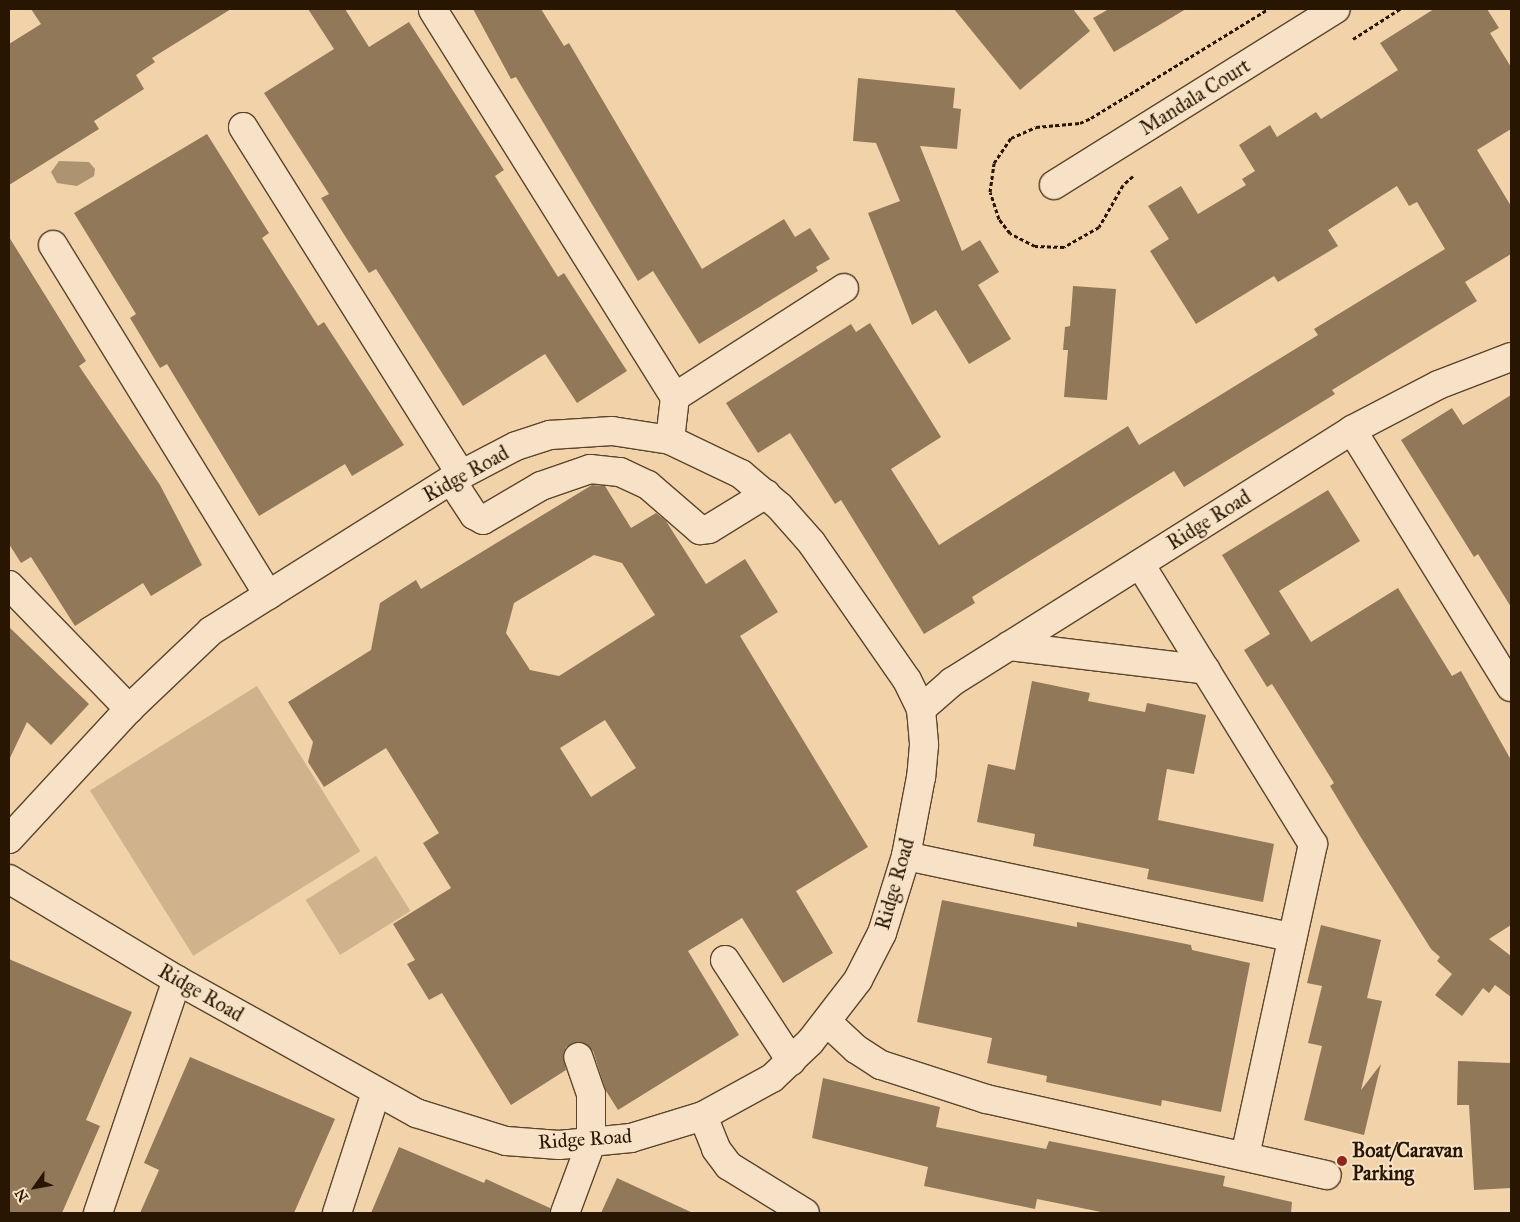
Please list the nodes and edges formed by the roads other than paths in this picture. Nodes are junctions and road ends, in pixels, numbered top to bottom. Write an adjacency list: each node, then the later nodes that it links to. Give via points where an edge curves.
1 (1336, 9): 4 (street, Mandala Court)
2 (434, 10): 8 (street)
3 (243, 127): 11 (street)
4 (1054, 185)
5 (53, 245): 15 (street)
6 (844, 288): 8 (street)
7 (1511, 356): 9 (street, Ridge Road, via 1438,385)
8 (675, 397): 10 (street)
9 (1352, 430): 13 (street, Ridge Road); 18 (street)
10 (670, 440): 11 (street, Ridge Road, via 612,431 550,435 516,446); 12 (street, Ridge Road, via 716,459)
11 (456, 477): 12 (street, via 474,515 483,520 572,474 590,469 620,472 656,490 705,531); 15 (street, Ridge Road)
12 (766, 494): 20 (street, Ridge Road, via 811,542 906,680)
13 (1140, 564): 16 (street, Ridge Road); 17 (street)
14 (9, 585): 19 (street)
15 (268, 595): 19 (street, Ridge Road, via 211,631)
16 (1009, 646): 17 (street); 20 (street, Ridge Road, via 936,692)
17 (1206, 670): 24 (street, via 1310,836 1313,853)
18 (1511, 687)
19 (129, 709): 21 (street, Ridge Road)
20 (920, 709): 22 (street, Ridge Road, via 924,745 922,777)
21 (9, 839)
22 (906, 856): 24 (street); 27 (street, Ridge Road, via 892,906 871,957)
23 (9, 879): 26 (street, Ridge Road)
24 (1290, 937): 33 (street)
25 (725, 960): 29 (street)
26 (177, 980): 30 (street, Ridge Road); 35 (street)
27 (827, 1022): 29 (street, Ridge Road); 33 (street, via 856,1049 895,1071 986,1099)
28 (578, 1057): 32 (street, via 591,1094)
29 (791, 1061): 31 (street, Ridge Road, via 751,1092)
30 (376, 1092): 32 (street, Ridge Road, via 416,1113 476,1134 533,1144); 36 (street)
31 (703, 1116): 32 (street, Ridge Road, via 652,1134); 38 (street, via 716,1148 729,1166)
32 (591, 1143): 37 (street)
33 (1245, 1155): 34 (street)
34 (1327, 1175)
35 (98, 1213)
36 (337, 1213)
37 (565, 1213)
38 (805, 1213)

